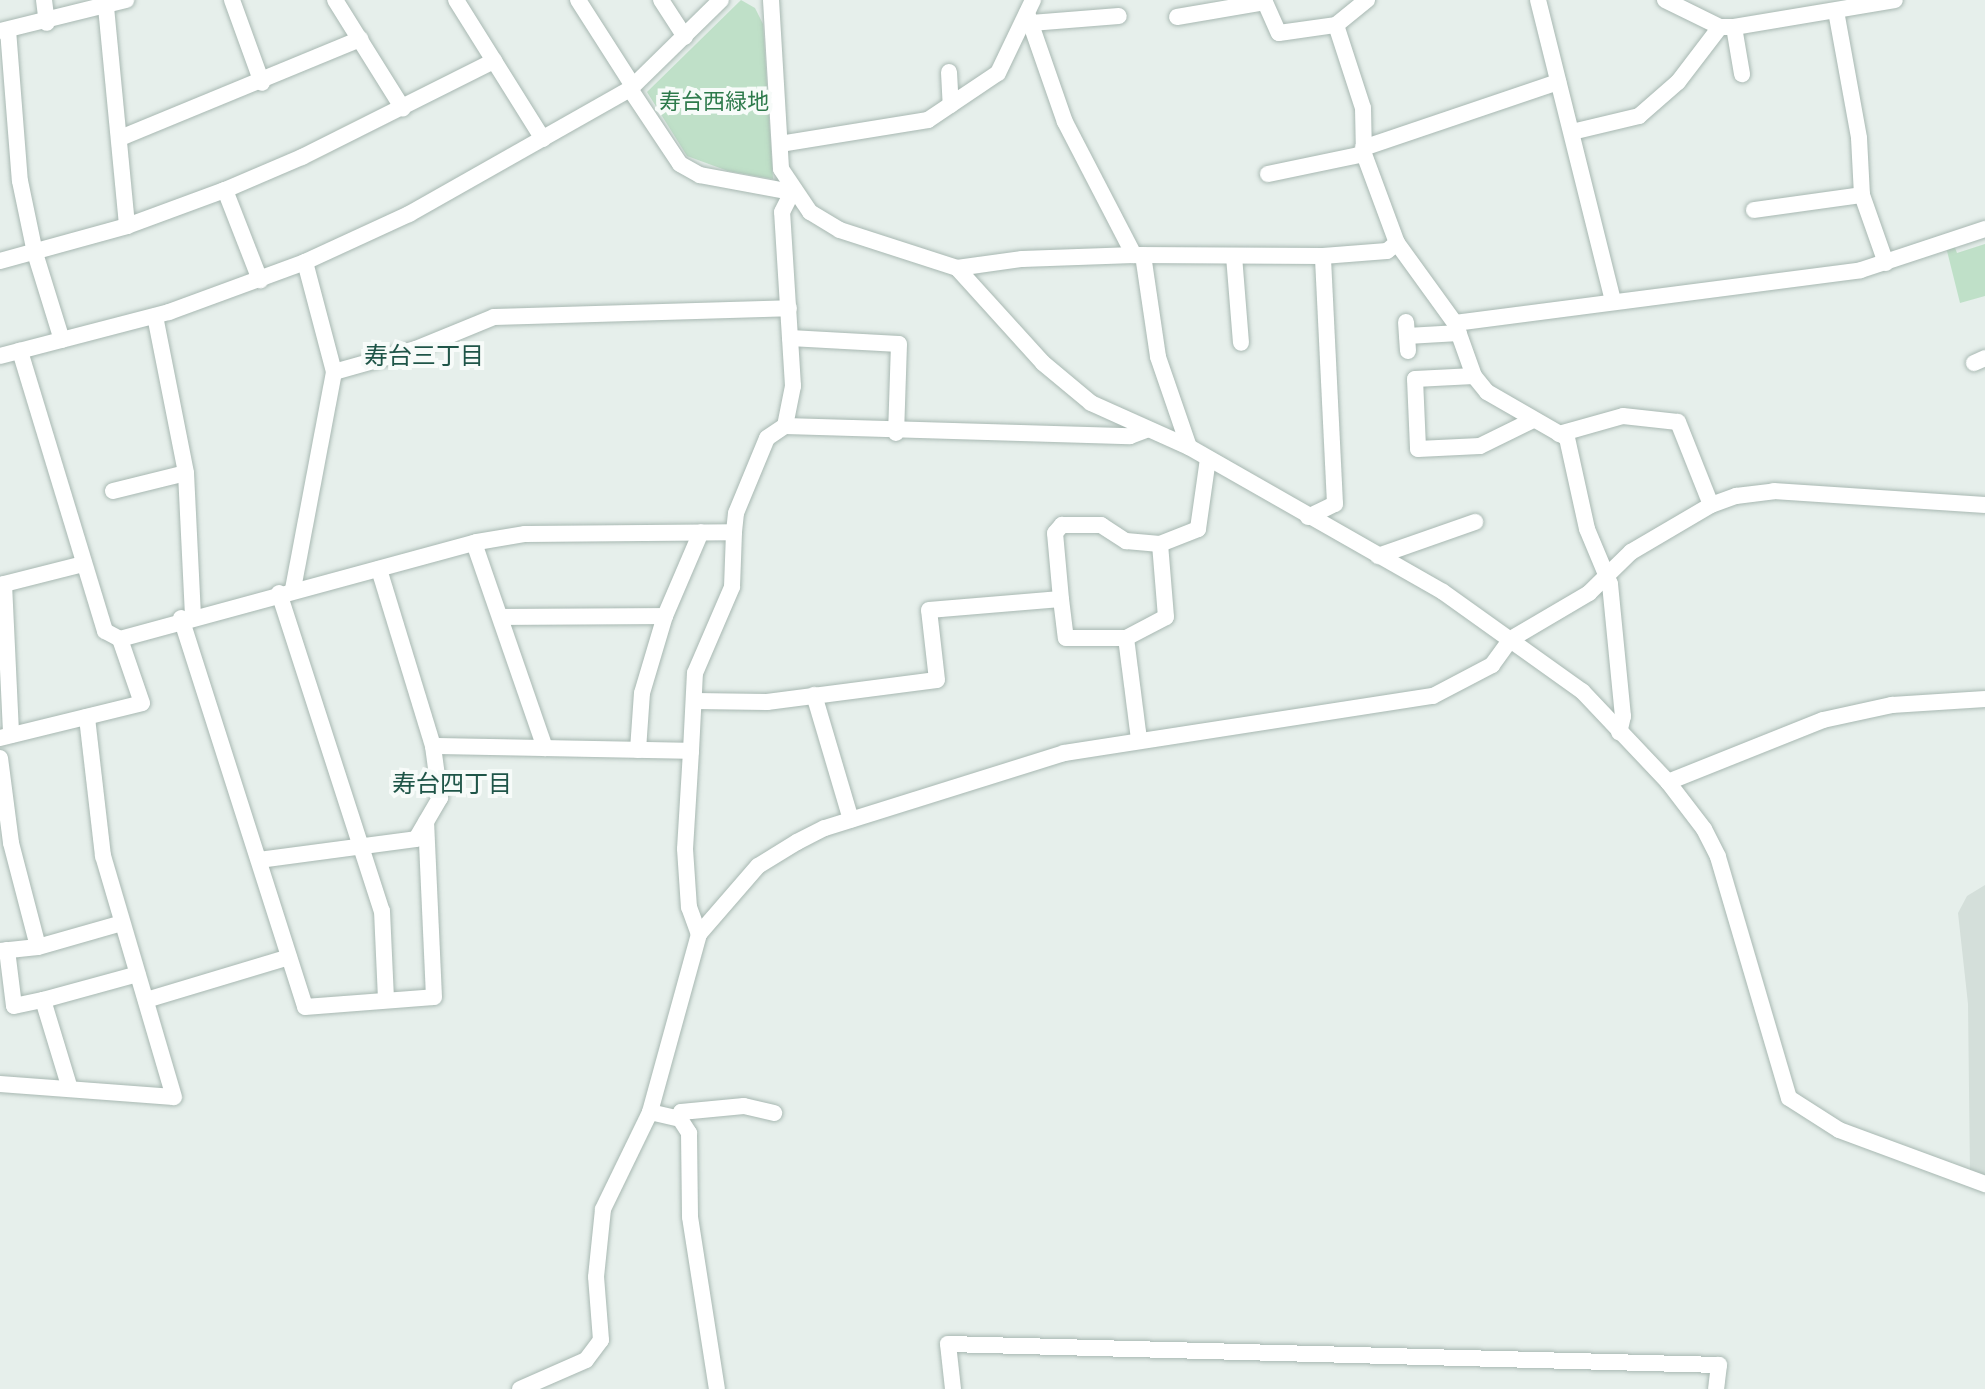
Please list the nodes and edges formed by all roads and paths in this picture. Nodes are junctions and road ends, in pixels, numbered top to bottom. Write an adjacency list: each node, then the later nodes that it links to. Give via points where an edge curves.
1 (44, 0): 20 (street)
2 (126, 0): 15 (street)
3 (232, 0): 30 (street)
4 (335, 0): 25 (street)
5 (456, 0): 26 (street)
6 (578, 0): 31 (street)
7 (661, 0): 24 (street)
8 (721, 0): 24 (street)
9 (1367, 0): 21 (street)
10 (1538, 0): 29 (street)
11 (1665, 0): 22 (street)
12 (1895, 0): 16 (street)
13 (1265, 1): 19 (street); 21 (street, via 1279,33)
14 (768, 3): 37 (street)
15 (106, 7): 20 (street); 35 (street)
16 (1836, 11): 22 (street); 42 (street, via 1859,138)
17 (1030, 12): 18 (street); 32 (street, via 998,73); 48 (street, via 1065,122)
18 (1119, 16)
19 (1177, 17)
20 (47, 23): 23 (street)
21 (1336, 25): 38 (street, via 1363,108)
22 (1727, 27): 28 (street); 34 (street, via 1639,116)
23 (4, 31): 47 (street, via 20,181)
24 (685, 37): 31 (street)
25 (360, 39): 30 (street); 33 (street)
26 (494, 61): 33 (street); 36 (street)
27 (949, 72): 32 (street)
28 (1742, 74)
29 (1558, 82): 34 (street); 38 (street)
30 (262, 83): 35 (street)
31 (632, 87): 36 (street); 41 (street, via 680,164 700,175)
32 (951, 105): 37 (street, via 928,120)
33 (403, 109): 40 (street)
34 (1572, 132): 56 (street)
35 (120, 138): 44 (street)
36 (543, 139): 52 (street, via 409,214)
37 (780, 144): 41 (street, via 781,169)
38 (1363, 151): 39 (street); 46 (street)
39 (1279, 177)
40 (225, 190): 44 (street); 55 (street)
41 (792, 192): 54 (street, via 810,212 840,230); 57 (street, via 782,212)
42 (1862, 195): 43 (street); 53 (street)
43 (1754, 210)
44 (127, 226): 47 (street)
45 (1985, 229): 53 (street)
46 (1397, 243): 50 (street, via 1387,251); 59 (street)
47 (35, 253): 51 (street); 62 (street)
48 (1139, 255): 49 (street); 54 (street, via 1022,259); 73 (street, via 1158,357)
49 (1234, 256): 50 (street); 63 (street)
50 (1323, 256): 79 (street, via 1335,504)
51 (0, 261)
52 (305, 262): 55 (street); 66 (street)
53 (1886, 263): 56 (street)
54 (957, 268): 70 (street, via 1067,386)
55 (260, 280): 58 (street)
56 (1613, 301): 59 (street)
57 (789, 308): 61 (street); 66 (street, via 494,317 416,349)
58 (155, 316): 62 (street); 75 (street)
59 (1457, 328): 60 (street); 67 (street)
60 (1407, 336)
61 (790, 338): 69 (street, via 793,386); 71 (street, via 899,344)
62 (62, 340): 64 (street)
63 (1241, 343)
64 (20, 351): 65 (street); 86 (street)
65 (0, 356)
66 (334, 372): 90 (street)
67 (1474, 376): 68 (street, via 1487,392); 68 (street, via 1415,379 1418,449 1480,446)
68 (1533, 420): 72 (street)
69 (785, 426): 71 (street); 82 (street, via 767,438 736,513)
70 (1146, 430): 71 (street, via 1130,436); 73 (street)
71 (896, 433)
72 (1559, 434): 77 (street, via 1623,416 1678,422); 88 (street, via 1567,438 1587,529)
73 (1189, 447): 74 (street)
74 (1208, 459): 79 (street); 84 (street, via 1198,529)
75 (186, 473): 76 (street); 93 (street)
76 (113, 491)
77 (1711, 505): 78 (street, via 1774,491); 88 (street)
78 (1985, 505)
79 (1308, 517): 85 (street)
80 (1468, 530): 85 (street)
81 (701, 532): 82 (street); 83 (street, via 525,534); 92 (street)
82 (734, 532): 100 (street, via 732,587 695,673)
83 (474, 543): 87 (street); 94 (street)
84 (1160, 544): 91 (street, via 1126,541 1101,525 1062,525 1055,533); 95 (street, via 1166,617)
85 (1378, 556): 97 (street)
86 (83, 564): 89 (street); 96 (street, via 105,631)
87 (379, 569): 90 (street); 105 (street)
88 (1607, 572): 97 (street, via 1589,593); 102 (street, via 1623,716)
89 (2, 584): 103 (street)
90 (286, 591): 93 (street); 113 (street)
91 (1061, 599): 95 (street, via 1066,638); 98 (street, via 929,610 937,680)
92 (665, 616): 94 (street); 107 (street, via 642,693)
93 (187, 617): 96 (street); 114 (street)
94 (501, 617): 106 (street)
95 (1126, 638): 104 (street)
96 (120, 639): 101 (street, via 142,703)
97 (1511, 639): 102 (street, via 1582,691); 104 (street, via 1492,665 1433,696)
98 (814, 695): 100 (street, via 767,702); 111 (street)
99 (1985, 699): 110 (street, via 1892,705 1823,720)
100 (695, 701): 108 (street)
101 (87, 717): 103 (street); 115 (street, via 97,825)
102 (1619, 733): 110 (street)
103 (6, 737)
104 (1139, 740): 111 (street, via 1064,753)
105 (433, 746): 106 (street); 112 (street, via 440,798)
106 (545, 748): 107 (street)
107 (638, 750): 108 (street)
108 (691, 751): 116 (street, via 686,860 689,907)
109 (0, 758): 117 (street, via 11,843)
110 (1668, 782): 129 (street, via 1718,857 1789,1098 1839,1130)
111 (851, 820): 116 (street, via 797,842 758,866)
112 (426, 822): 113 (street, via 416,839); 123 (street, via 434,997)
113 (361, 843): 114 (street); 123 (street, via 382,911)
114 (259, 860): 119 (street)
115 (122, 923): 117 (street); 120 (street)
116 (699, 934): 126 (street)
117 (38, 947): 118 (street)
118 (4, 951): 121 (street, via 14,1006)
119 (289, 957): 122 (street); 123 (street, via 305,1007)
120 (138, 974): 121 (street); 122 (street)
121 (43, 1000): 125 (street)
122 (146, 1000): 125 (street, via 174,1097)
123 (386, 1000)
124 (0, 1084): 125 (street)
125 (70, 1089)
126 (650, 1112): 128 (street); 130 (street, via 603,1209 596,1277 601,1340 586,1360)
127 (774, 1113): 128 (street, via 744,1106 681,1112)
128 (680, 1119): 131 (street, via 689,1133 690,1217)
129 (1985, 1184)
130 (520, 1389)
131 (717, 1389)
132 (953, 1389): 133 (street, via 948,1344 1719,1365)
133 (1716, 1389)

